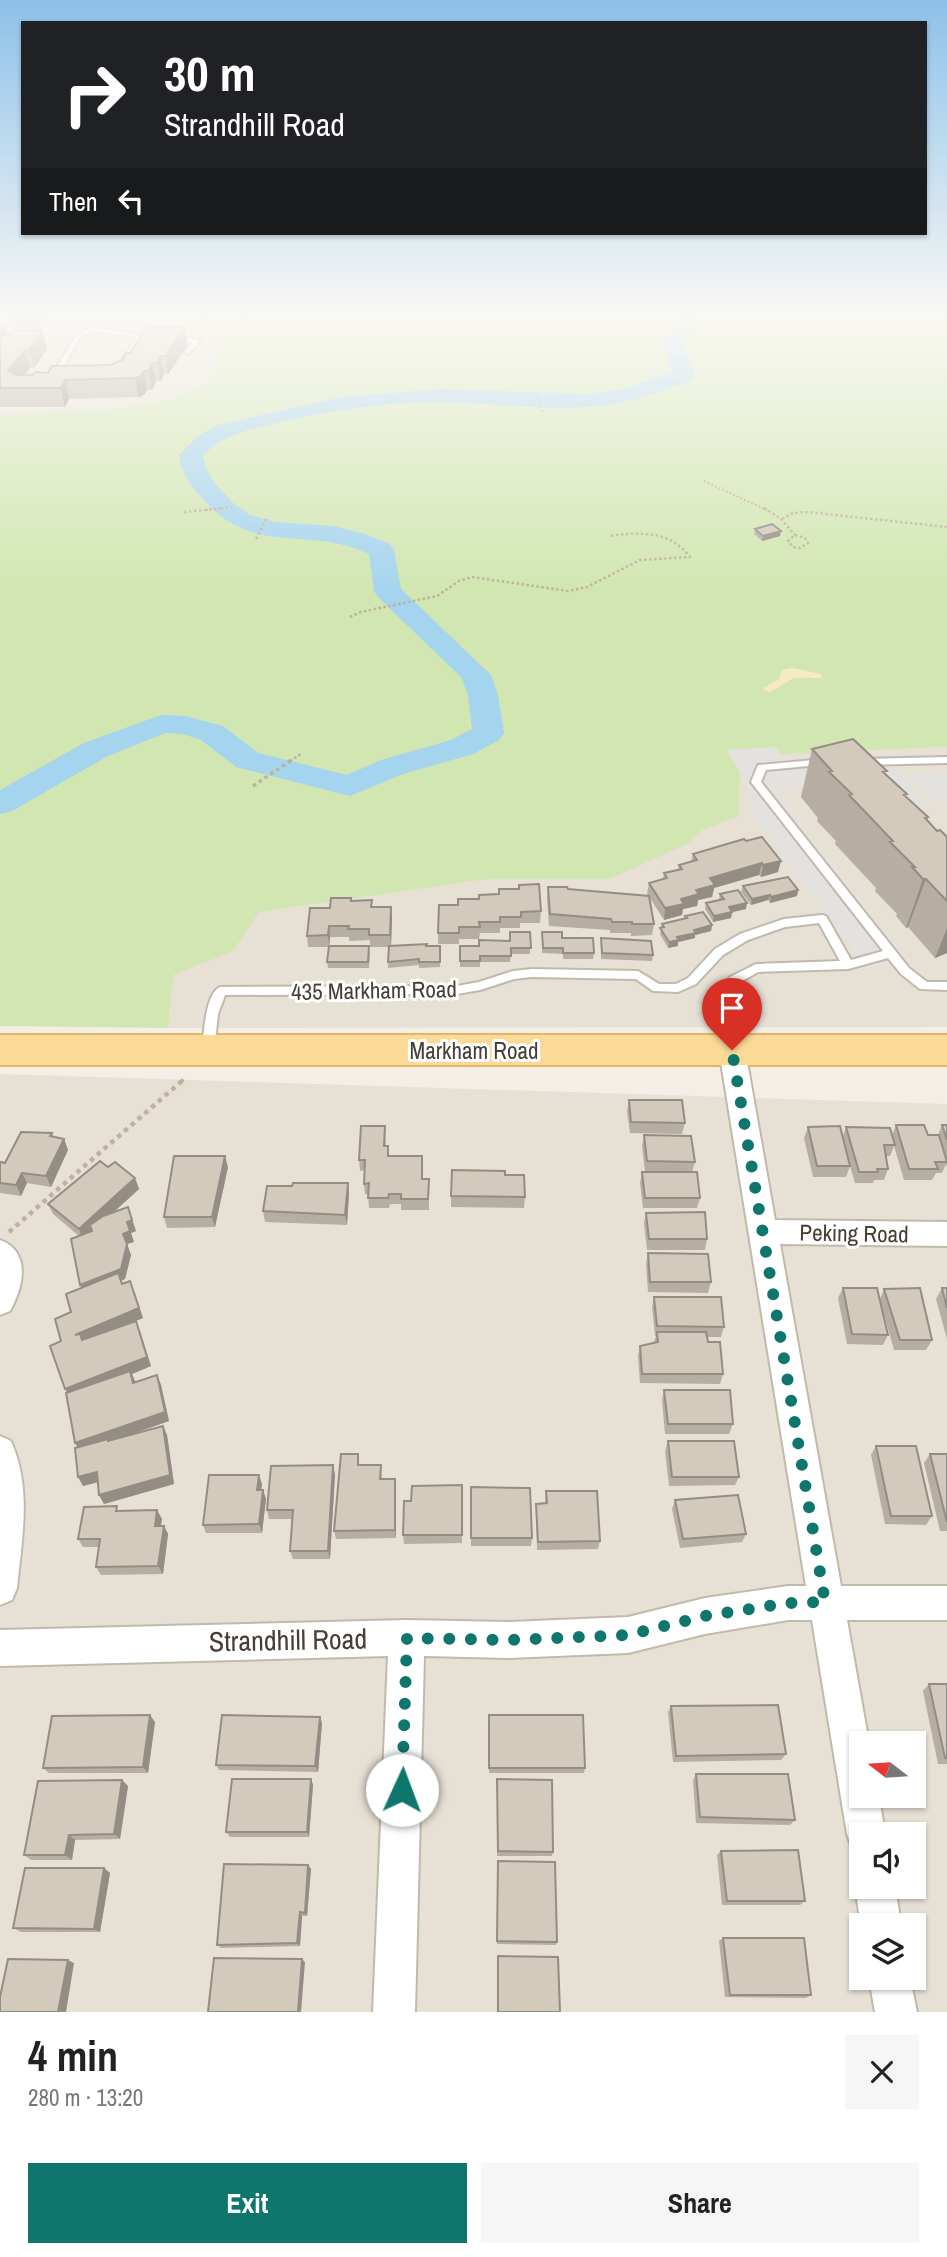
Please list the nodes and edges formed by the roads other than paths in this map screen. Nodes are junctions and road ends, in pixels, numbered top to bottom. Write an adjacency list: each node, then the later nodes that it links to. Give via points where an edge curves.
1 (947, 760): 2 (lane, via 789,763 762,767 756,782)
2 (891, 953): 3 (lane); 4 (lane, via 924,986)
3 (848, 965): 6 (lane, via 755,968 734,979 727,997); 8 (lane, 435 Markham Road, via 822,919 784,923 749,934 715,955 688,984 673,989 652,986 638,975 533,974 461,989 220,991)
4 (947, 986)
5 (0, 1049): 8 (main road, Markham Road)
6 (732, 1050): 7 (main road, Markham Road); 8 (main road, Markham Road); 9 (street)
7 (947, 1050)
8 (196, 1064)
9 (762, 1232): 10 (street, Peking Road); 15 (street)
10 (947, 1234)
11 (0, 1253): 12 (street, via 10,1277)
12 (0, 1302)
13 (0, 1452): 14 (street, via 9,1499)
14 (0, 1588)
15 (825, 1602): 16 (street, Strandhill Road); 17 (street, Strandhill Road, via 705,1616 628,1635); 19 (street)
16 (947, 1603)
17 (407, 1638): 18 (street, Strandhill Road); 21 (street)
18 (0, 1648)
19 (864, 1822)
20 (892, 1990): 22 (street)
21 (394, 2012)
22 (896, 2012)

